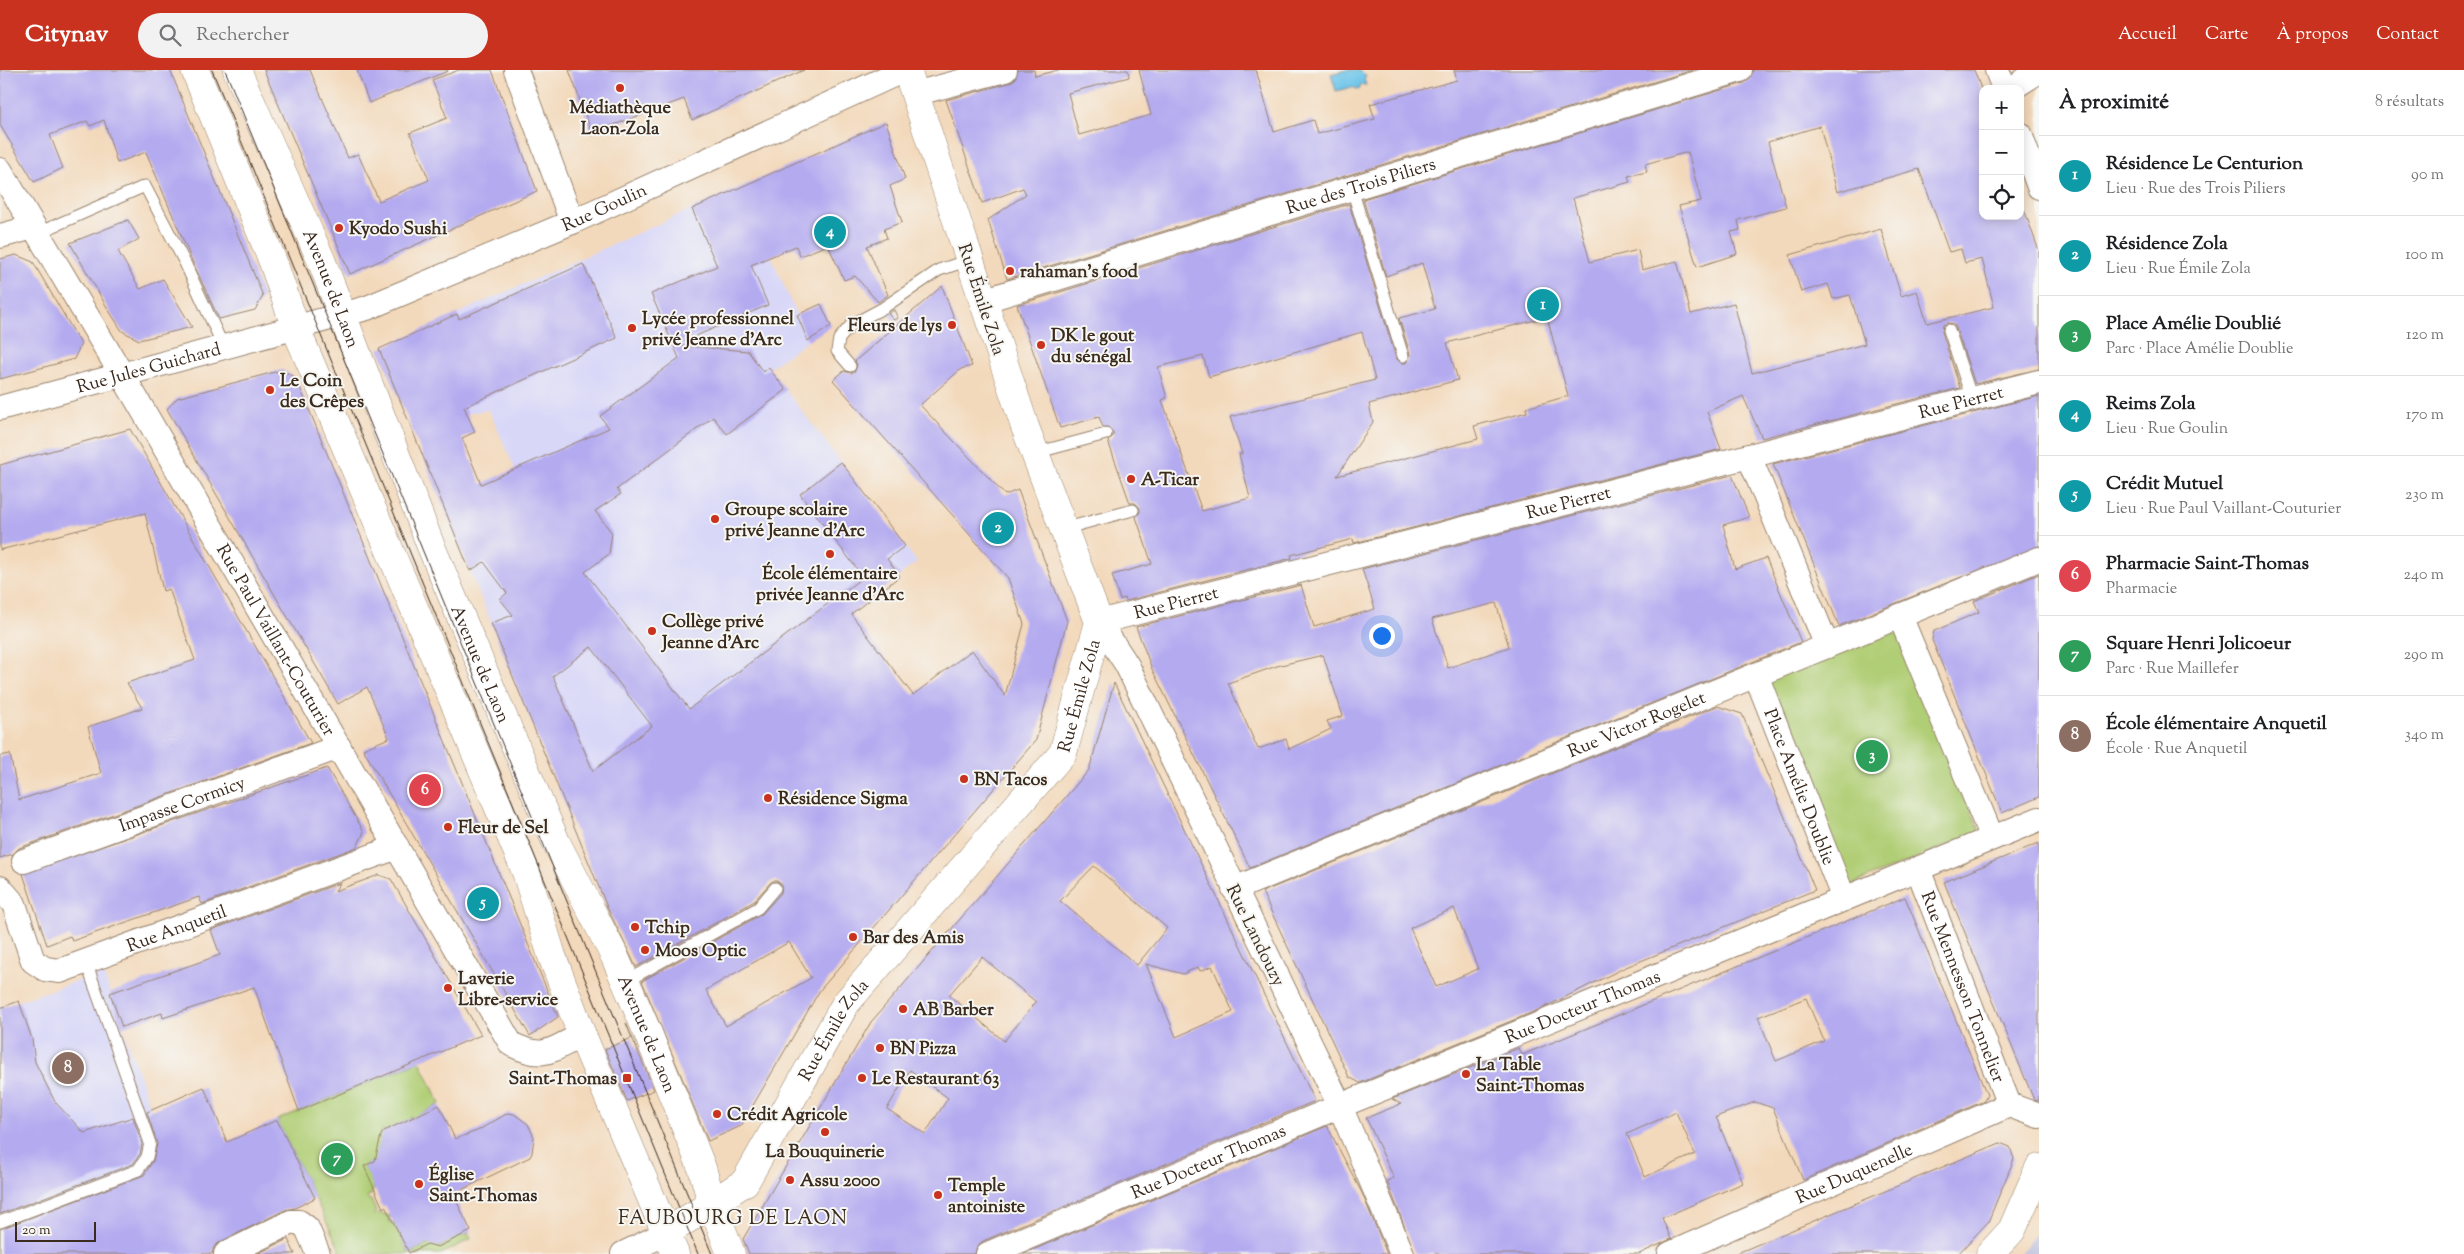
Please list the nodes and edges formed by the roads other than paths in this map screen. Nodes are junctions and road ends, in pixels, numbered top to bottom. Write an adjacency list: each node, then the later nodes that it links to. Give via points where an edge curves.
1 (195, 70): 21 (main road, Avenue de Laon, via 273,262)
2 (237, 70): 20 (main road, Avenue de Laon)
3 (516, 70): 15 (street)
4 (1005, 70): 8 (street, Rue Goulin)
5 (1740, 70): 14 (street, Rue des Trois Piliers)
6 (1997, 70): 9 (street)
7 (2039, 71): 10 (street)
8 (908, 78): 15 (street, Rue Goulin); 18 (main road, Rue Émile Zola)
9 (2003, 85)
10 (2017, 85)
11 (2024, 145): 13 (street)
12 (0, 170): 16 (street, Rue Paul Vaillant-Couturier)
13 (2039, 187)
14 (1352, 189): 19 (street, Rue des Trois Piliers); 24 (lane)
15 (572, 222): 20 (street, Rue Goulin, via 367,308)
16 (36, 230): 17 (street); 23 (lane, via 145,186); 26 (street, Rue Paul Vaillant-Couturier)
17 (0, 236)
18 (969, 260): 19 (main road, Rue Émile Zola); 25 (lane, via 939,270 851,326 839,338 837,352)
19 (982, 301): 31 (main road, Rue Émile Zola)
20 (342, 315): 21 (street, Rue Goulin); 51 (main road, Avenue de Laon, via 430,544 552,833)
21 (296, 329): 23 (street, Rue Jules Guichard); 52 (main road, Avenue de Laon, via 526,872 552,956)
22 (1949, 330): 28 (lane)
23 (224, 348): 26 (street, Rue Jules Guichard)
24 (1403, 356)
25 (850, 366)
26 (122, 375): 29 (street, Rue Jules Guichard); 40 (street, Rue Paul Vaillant-Couturier)
27 (2039, 382): 28 (street, Rue Pierret)
28 (1972, 399): 32 (street, Rue Pierret)
29 (0, 408)
30 (1106, 434): 31 (lane)
31 (1035, 454): 34 (main road, Rue Émile Zola)
32 (1749, 456): 37 (street, Rue Pierret); 38 (street)
33 (1133, 510): 34 (lane)
34 (1063, 529): 37 (main road, Rue Émile Zola)
35 (2039, 559): 36 (street, Rue Victor Rogelet)
36 (1900, 616): 38 (street, Rue Victor Rogelet); 42 (street)
37 (1099, 622): 48 (street, Rue Landouzy, via 1127,665); 57 (main road, Rue Émile Zola, via 1063,753 846,1003 745,1182)
38 (1826, 646): 39 (street, Rue Victor Rogelet)
39 (1756, 675): 48 (street, Rue Victor Rogelet); 49 (street, Place Amélie Doublie)
40 (339, 747): 43 (street, Rue Paul Vaillant-Couturier); 44 (street, Impasse Cormicy)
41 (2039, 819): 42 (street, Rue Docteur Thomas)
42 (1992, 838): 45 (street, Rue Docteur Thomas)
43 (397, 847): 50 (street, Rue Anquetil); 52 (street, Rue Paul Vaillant-Couturier, via 511,1044 528,1053 544,1054)
44 (24, 862)
45 (1918, 869): 49 (street, Rue Docteur Thomas); 53 (street, Rue Mennesson Tonnelier)
46 (0, 888): 50 (street, Rue Anquetil, via 14,904 33,962 45,969 60,971)
47 (775, 888): 51 (lane, via 758,908)
48 (1234, 889): 54 (street, Rue Landouzy)
49 (1844, 899): 54 (street, Rue Docteur Thomas)
50 (86, 962): 58 (lane, via 150,1143 147,1157 138,1170)
51 (625, 982): 57 (main road, Avenue de Laon, via 702,1168)
52 (582, 1035): 59 (main road, Avenue de Laon)
53 (2009, 1105): 55 (street); 66 (street, Rue Duquenelle)
54 (1340, 1106): 64 (street, Rue Docteur Thomas); 65 (street, Rue Landouzy)
55 (2039, 1116)
56 (2039, 1168): 67 (main road, via 2012,1230)
57 (712, 1203): 59 (main road, Rue Émile Zola); 63 (main road, Avenue de Laon)
58 (0, 1222)
59 (671, 1244): 62 (street)
60 (226, 1254): 61 (street, via 291,1222 299,1222 307,1228)
61 (318, 1254)
62 (623, 1254)
63 (731, 1254)
64 (988, 1254)
65 (1402, 1254)
66 (1670, 1254)
67 (1990, 1254)

